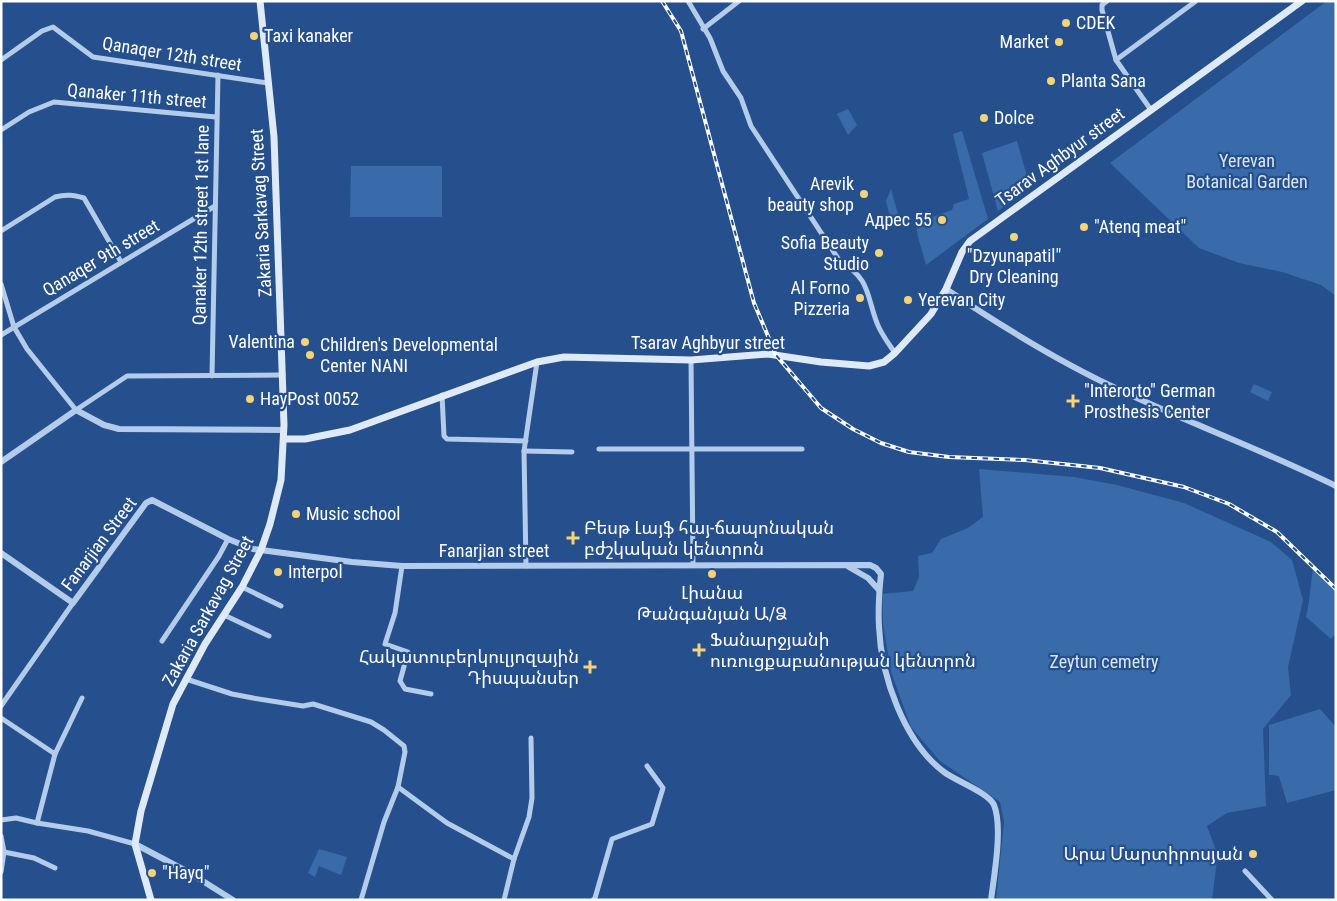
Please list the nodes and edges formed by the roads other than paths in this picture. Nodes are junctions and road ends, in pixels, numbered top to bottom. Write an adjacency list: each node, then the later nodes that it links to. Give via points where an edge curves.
1 (260, 1): 11 (main road, Zakaria Sarkavag Street)
2 (688, 1): 7 (street)
3 (739, 1): 7 (street)
4 (1107, 1): 9 (street, via 1102,10)
5 (1196, 1): 9 (street)
6 (1302, 1): 12 (main road, Tsarav Aghbyur street)
7 (703, 29): 22 (street, via 716,49 723,71 741,98 751,126 841,263 857,272 871,298 877,324)
8 (1, 60): 10 (street, Qanaqer 12th street, via 53,26 93,57)
9 (1116, 60): 12 (street)
10 (218, 75): 11 (street, Qanaqer 12th street); 13 (street, Qanaker 12th street 1st lane)
11 (268, 83): 25 (main road, Zakaria Sarkavag Street, via 274,137)
12 (1151, 110): 19 (main road, Tsarav Aghbyur street, via 970,241)
13 (216, 117): 14 (street, Qanaker 11th street, via 54,102 29,112); 15 (street, Qanaker 12th street 1st lane)
14 (1, 130)
15 (215, 206): 17 (street, Qanaqer 9th street); 26 (street, Qanaker 12th street 1st lane)
16 (1, 231): 17 (street, via 55,197 73,195 84,198)
17 (121, 262): 20 (street, Qanaqer 9th street)
18 (1, 284): 20 (street)
19 (946, 289): 22 (main road, Tsarav Aghbyur street, via 931,314); 38 (street, via 977,310 1121,391)
20 (14, 327): 21 (street, Qanaqer 9th street); 28 (street, via 26,348)
21 (1, 335)
22 (895, 353): 23 (main road, Tsarav Aghbyur street, via 884,362 869,366 776,355)
23 (691, 360): 24 (main road, Tsarav Aghbyur street, via 564,357); 33 (street)
24 (537, 362): 27 (main road, Tsarav Aghbyur street); 31 (street)
25 (283, 375): 26 (street); 29 (main road, Zakaria Sarkavag Street)
26 (212, 376): 28 (street, via 127,376)
27 (442, 395): 30 (main road, Tsarav Aghbyur street, via 350,430 305,439); 31 (street, via 444,436 447,439)
28 (76, 410): 29 (street, via 119,429); 37 (street)
29 (284, 430): 30 (main road, Zakaria Sarkavag Street)
30 (284, 439): 40 (main road, Zakaria Sarkavag Street, via 281,480)
31 (526, 441): 35 (street)
32 (599, 449): 33 (street)
33 (692, 449): 34 (street); 42 (street)
34 (802, 449)
35 (524, 451): 36 (street); 44 (street)
36 (572, 452)
37 (1, 462)
38 (1336, 486)
39 (228, 539): 40 (street, Fanarjian Street); 48 (street, Fanarjian Street, via 157,502 149,501); 52 (street)
40 (261, 550): 43 (street, Fanarjian street); 46 (main road, Zakaria Sarkavag Street)
41 (1, 553): 48 (street)
42 (693, 565): 44 (street, Fanarjian street); 45 (street, Fanarjian street)
43 (402, 566): 44 (street, Fanarjian street); 54 (street, via 395,613 385,644 408,652 400,681 405,689)
44 (526, 566)
45 (848, 566): 47 (street, via 868,578); 47 (street, Fanarjian street, via 870,565 876,568 881,574)
46 (242, 587): 49 (street); 50 (main road, Zakaria Sarkavag Street)
47 (879, 590): 77 (street, Fanarjian street, via 879,628 885,669 905,723 920,749 944,772 994,804 998,833)
48 (73, 603): 56 (street, Fanarjian Street)
49 (281, 606)
50 (224, 615): 51 (street); 53 (main road, Zakaria Sarkavag Street)
51 (269, 636)
52 (162, 641)
53 (186, 679): 61 (street, via 232,694 303,706 313,704 371,722 405,748); 65 (main road, Zakaria Sarkavag Street, via 171,713 141,811)
54 (430, 694)
55 (82, 698): 59 (street)
56 (1, 706)
57 (1, 718): 59 (street)
58 (531, 738): 67 (street, via 532,798)
59 (55, 754): 63 (street)
60 (647, 766): 76 (street, via 663,788 652,824 612,839)
61 (398, 787): 67 (street, via 447,824); 74 (street)
62 (1, 820): 63 (street, via 16,818)
63 (36, 823): 65 (street, via 88,831)
64 (1, 836): 66 (street)
65 (135, 846): 71 (main road, Zakaria Sarkavag Street); 72 (street); 73 (street, via 190,873)
66 (4, 852): 68 (street, via 34,858); 70 (street)
67 (514, 859): 75 (street)
68 (56, 868)
69 (1245, 871): 78 (street)
70 (1, 872)
71 (151, 900)
72 (228, 900)
73 (233, 900)
74 (361, 900)
75 (504, 900)
76 (593, 900)
77 (991, 900)
78 (1272, 900)

